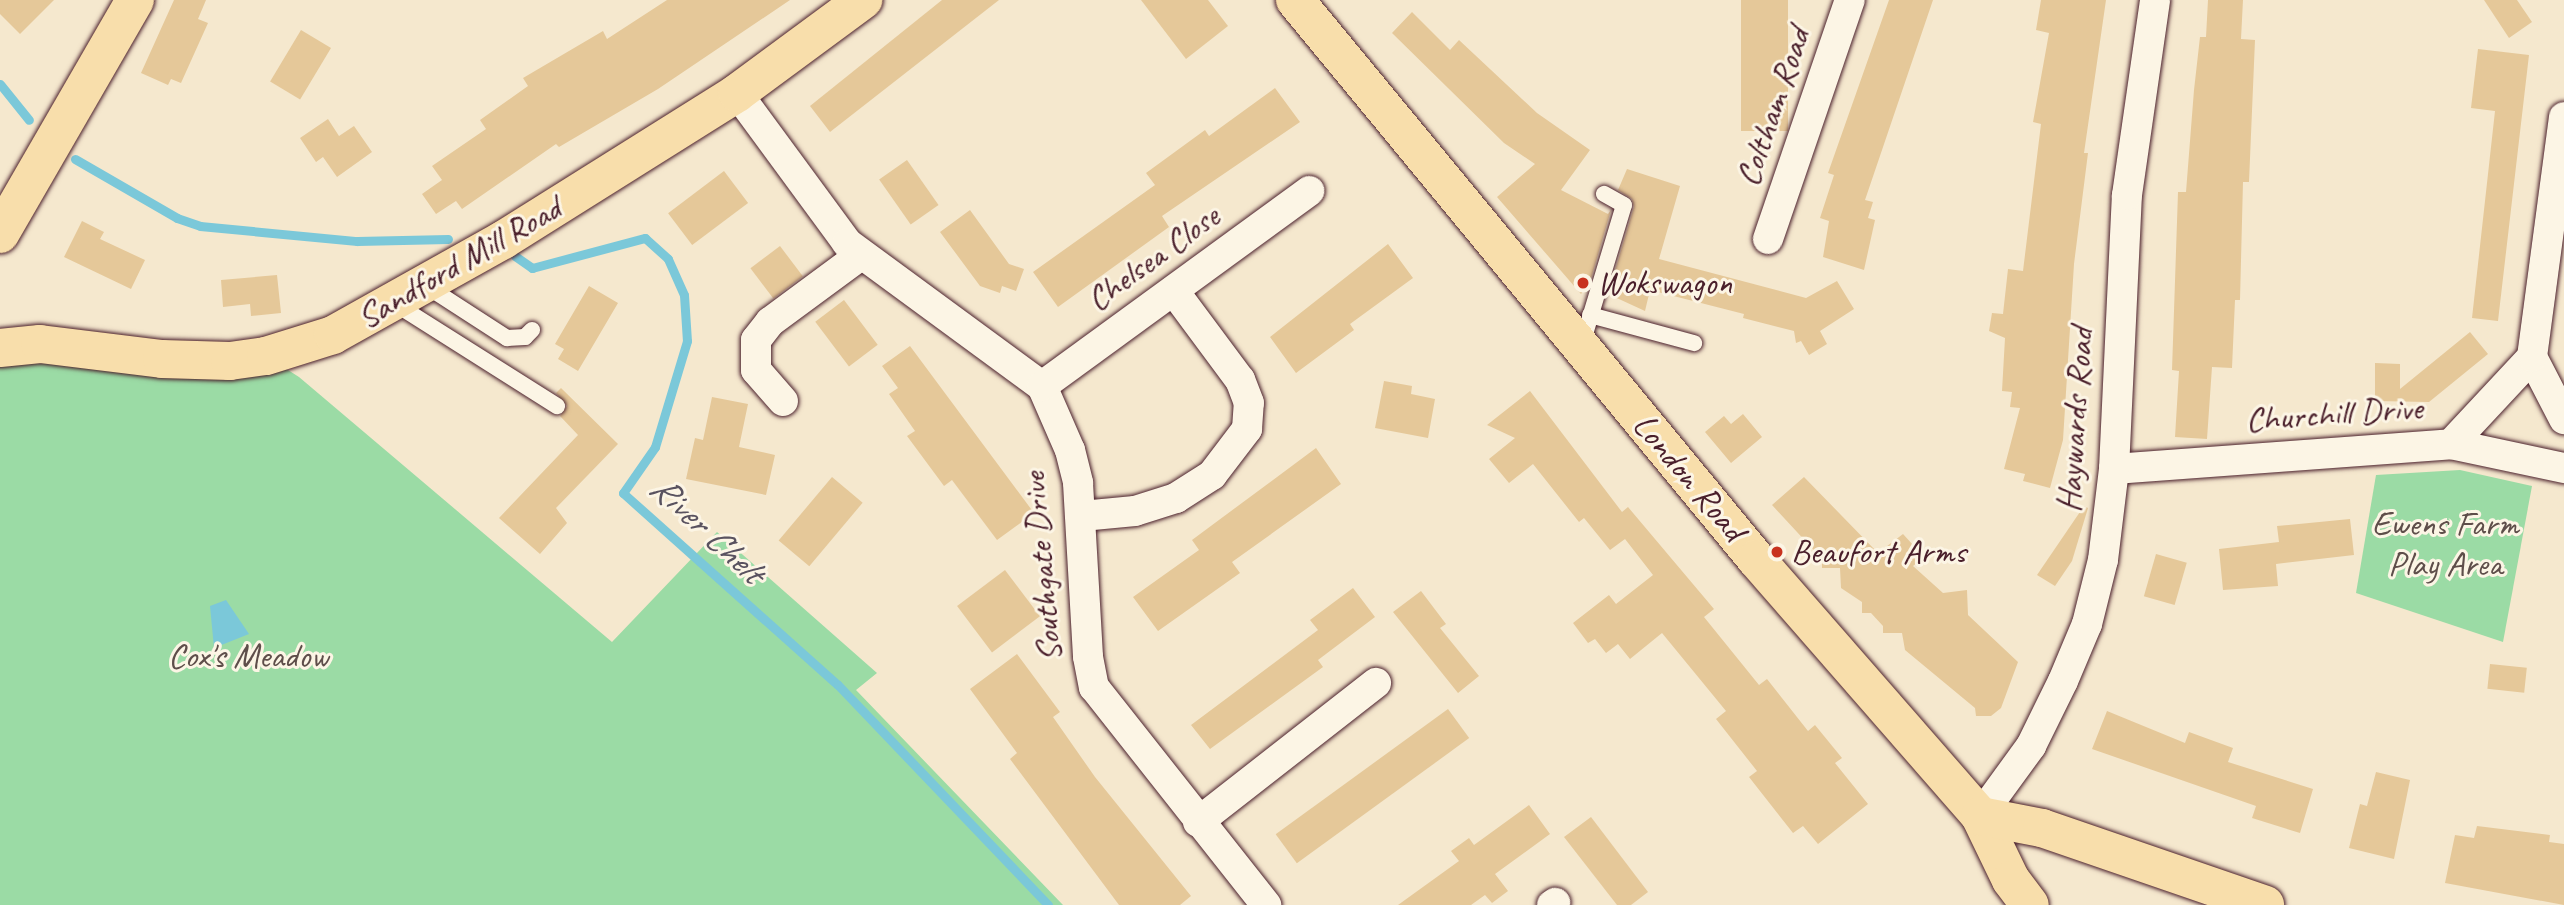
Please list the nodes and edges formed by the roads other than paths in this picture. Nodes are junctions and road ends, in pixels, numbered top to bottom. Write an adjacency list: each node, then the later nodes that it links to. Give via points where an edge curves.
1 (135, 0): 10 (main road)
2 (863, 0): 6 (main road, Sandford Mill Road)
3 (1295, 0): 17 (main road, London Road)
4 (1850, 0): 11 (street, Coltham Road)
5 (2155, 0): 28 (street, Haywards Road, via 2127,195)
6 (737, 93): 12 (street, via 837,231); 14 (main road, Sandford Mill Road)
7 (2564, 117): 21 (street)
8 (1309, 191): 13 (street, Chelsea Close)
9 (1604, 194): 17 (lane, via 1624,205)
10 (0, 234)
11 (1768, 239)
12 (861, 255): 22 (street); 23 (street, via 770,322 756,340 757,370)
13 (1174, 291): 22 (street, Chelsea Close); 29 (street, via 1240,380 1249,403 1247,429 1212,475 1176,498 1135,511)
14 (410, 294): 16 (lane, via 507,338 524,337); 19 (main road, Sandford Mill Road, via 333,335 266,356 197,362); 24 (lane)
15 (0, 317): 19 (main road, via 34,337)
16 (532, 330)
17 (1586, 331): 18 (lane); 31 (main road, London Road, via 1765,569)
18 (1694, 343)
19 (77, 346): 20 (main road, Sandford Mill Road)
20 (0, 348)
21 (2532, 357): 25 (street); 26 (street, Churchill Drive)
22 (1042, 386): 29 (street, Southgate Drive, via 1070,450)
23 (783, 401)
24 (557, 406)
25 (2564, 419)
26 (2451, 444): 27 (street); 28 (street, Churchill Drive)
27 (2564, 468)
28 (2114, 469): 31 (street, Haywards Road, via 2103,561 2087,624 2031,747)
29 (1082, 516): 32 (street, Southgate Drive, via 1088,657 1094,687)
30 (1376, 683): 32 (street)
31 (1980, 816): 34 (main road, London Road, via 2011,880); 35 (main road, via 2042,828)
32 (1198, 822): 33 (street, Southgate Drive)
33 (1266, 905)
34 (2030, 905)
35 (2264, 905)

